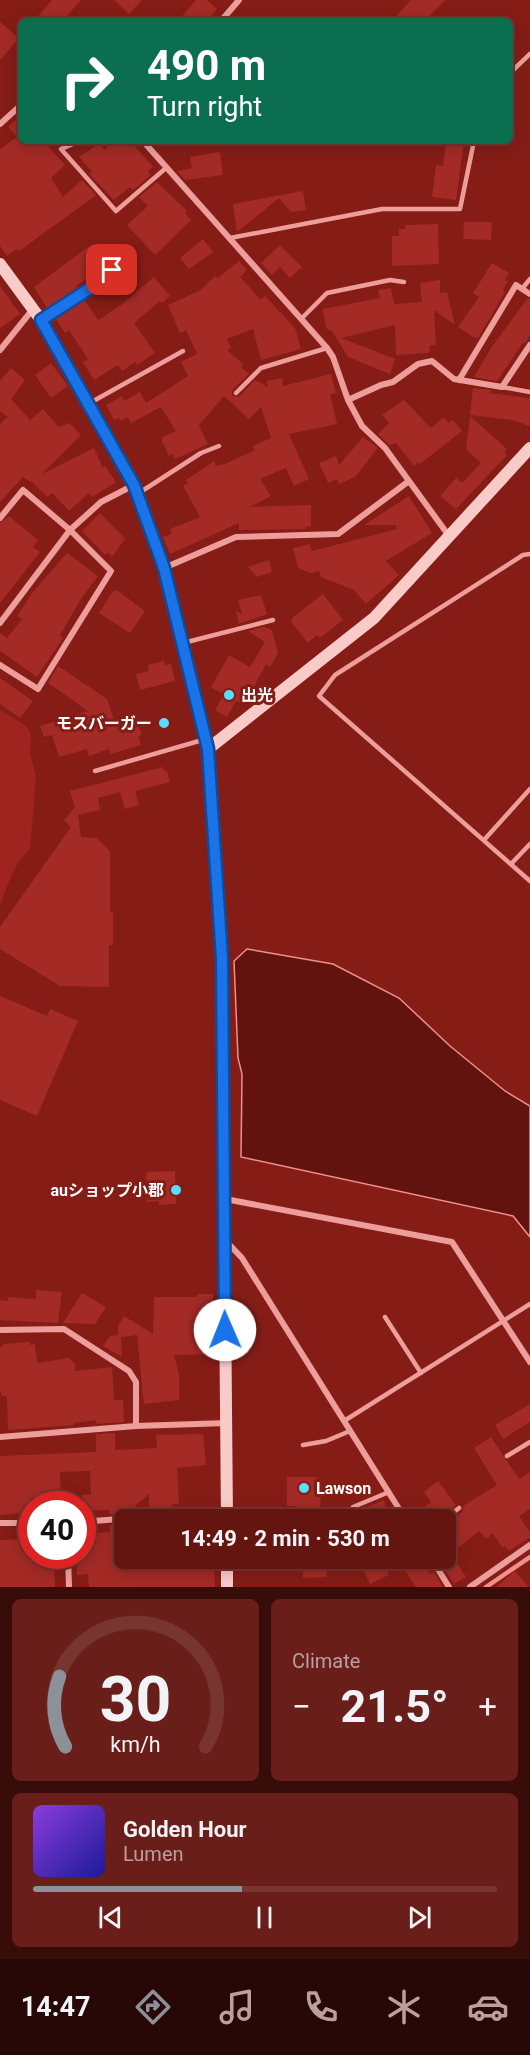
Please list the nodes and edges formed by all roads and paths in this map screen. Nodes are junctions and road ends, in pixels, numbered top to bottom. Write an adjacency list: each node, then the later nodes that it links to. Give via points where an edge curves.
1 (239, 0): 2 (street)
2 (224, 18)
3 (530, 54): 4 (lane)
4 (513, 70)
5 (18, 108): 6 (street)
6 (0, 124)
7 (73, 144): 10 (lane, via 61,149 116,211)
8 (146, 144): 10 (street)
9 (473, 144): 11 (lane, via 460,209 382,209)
10 (166, 168): 11 (street)
11 (230, 238): 19 (street)
12 (121, 260): 20 (lane, via 103,280)
13 (0, 264): 18 (street)
14 (530, 279): 16 (lane)
15 (404, 282): 19 (lane, via 390,280 327,293)
16 (522, 289): 17 (street); 25 (street, via 516,285)
17 (530, 294)
18 (33, 309): 20 (street); 23 (street)
19 (302, 318): 22 (street)
20 (41, 320): 30 (street)
21 (530, 345): 26 (street)
22 (327, 348): 28 (lane, via 261,368); 29 (street)
23 (0, 350)
24 (183, 351): 30 (lane)
25 (459, 380): 26 (street); 29 (street, via 432,361 418,364 393,382)
26 (502, 387): 27 (lane)
27 (530, 392)
28 (236, 393)
29 (348, 400): 33 (street, via 362,426 385,448)
30 (88, 404): 34 (street)
31 (219, 446): 34 (lane)
32 (530, 448): 37 (street)
33 (409, 481): 37 (street); 39 (street, via 338,534 236,537)
34 (135, 490): 36 (street, via 101,502); 39 (street)
35 (0, 518): 36 (street, via 23,490)
36 (70, 530): 41 (street); 43 (street, via 111,571 38,689)
37 (449, 536): 44 (street, via 374,618)
38 (530, 554): 47 (lane, via 474,585 335,675 319,696)
39 (164, 568): 42 (street)
40 (273, 620): 42 (lane)
41 (0, 622)
42 (183, 643): 44 (street)
43 (0, 665)
44 (207, 744): 45 (lane); 51 (street, via 222,958)
45 (95, 771)
46 (530, 789): 47 (lane)
47 (484, 840): 49 (lane)
48 (530, 844): 49 (lane)
49 (511, 864): 50 (lane)
50 (530, 881)
51 (224, 1199): 52 (street); 55 (street, via 452,1242)
52 (222, 1238): 59 (street, via 242,1258); 60 (street)
53 (530, 1304): 55 (lane)
54 (385, 1317): 58 (lane)
55 (503, 1320): 57 (street); 58 (lane)
56 (0, 1330): 61 (street, via 64,1329 129,1371 136,1382)
57 (530, 1362)
58 (421, 1373): 59 (lane)
59 (344, 1421): 62 (street)
60 (227, 1423): 61 (street); 70 (street)
61 (136, 1426): 63 (street)
62 (350, 1431): 65 (lane, via 326,1441); 67 (street)
63 (0, 1437)
64 (530, 1442): 66 (lane)
65 (303, 1444)
66 (507, 1456)
67 (389, 1492): 68 (lane); 71 (street)
68 (353, 1507)
69 (459, 1508): 72 (lane)
70 (227, 1509)
71 (399, 1509)
72 (456, 1510)
73 (114, 1520): 74 (street)
74 (96, 1521)
75 (0, 1523): 76 (street)
76 (18, 1523)
77 (530, 1545): 84 (street)
78 (68, 1569): 81 (street)
79 (227, 1569): 82 (street)
80 (438, 1569): 83 (street)
81 (69, 1587)
82 (228, 1587)
83 (449, 1587)
84 (470, 1587)

